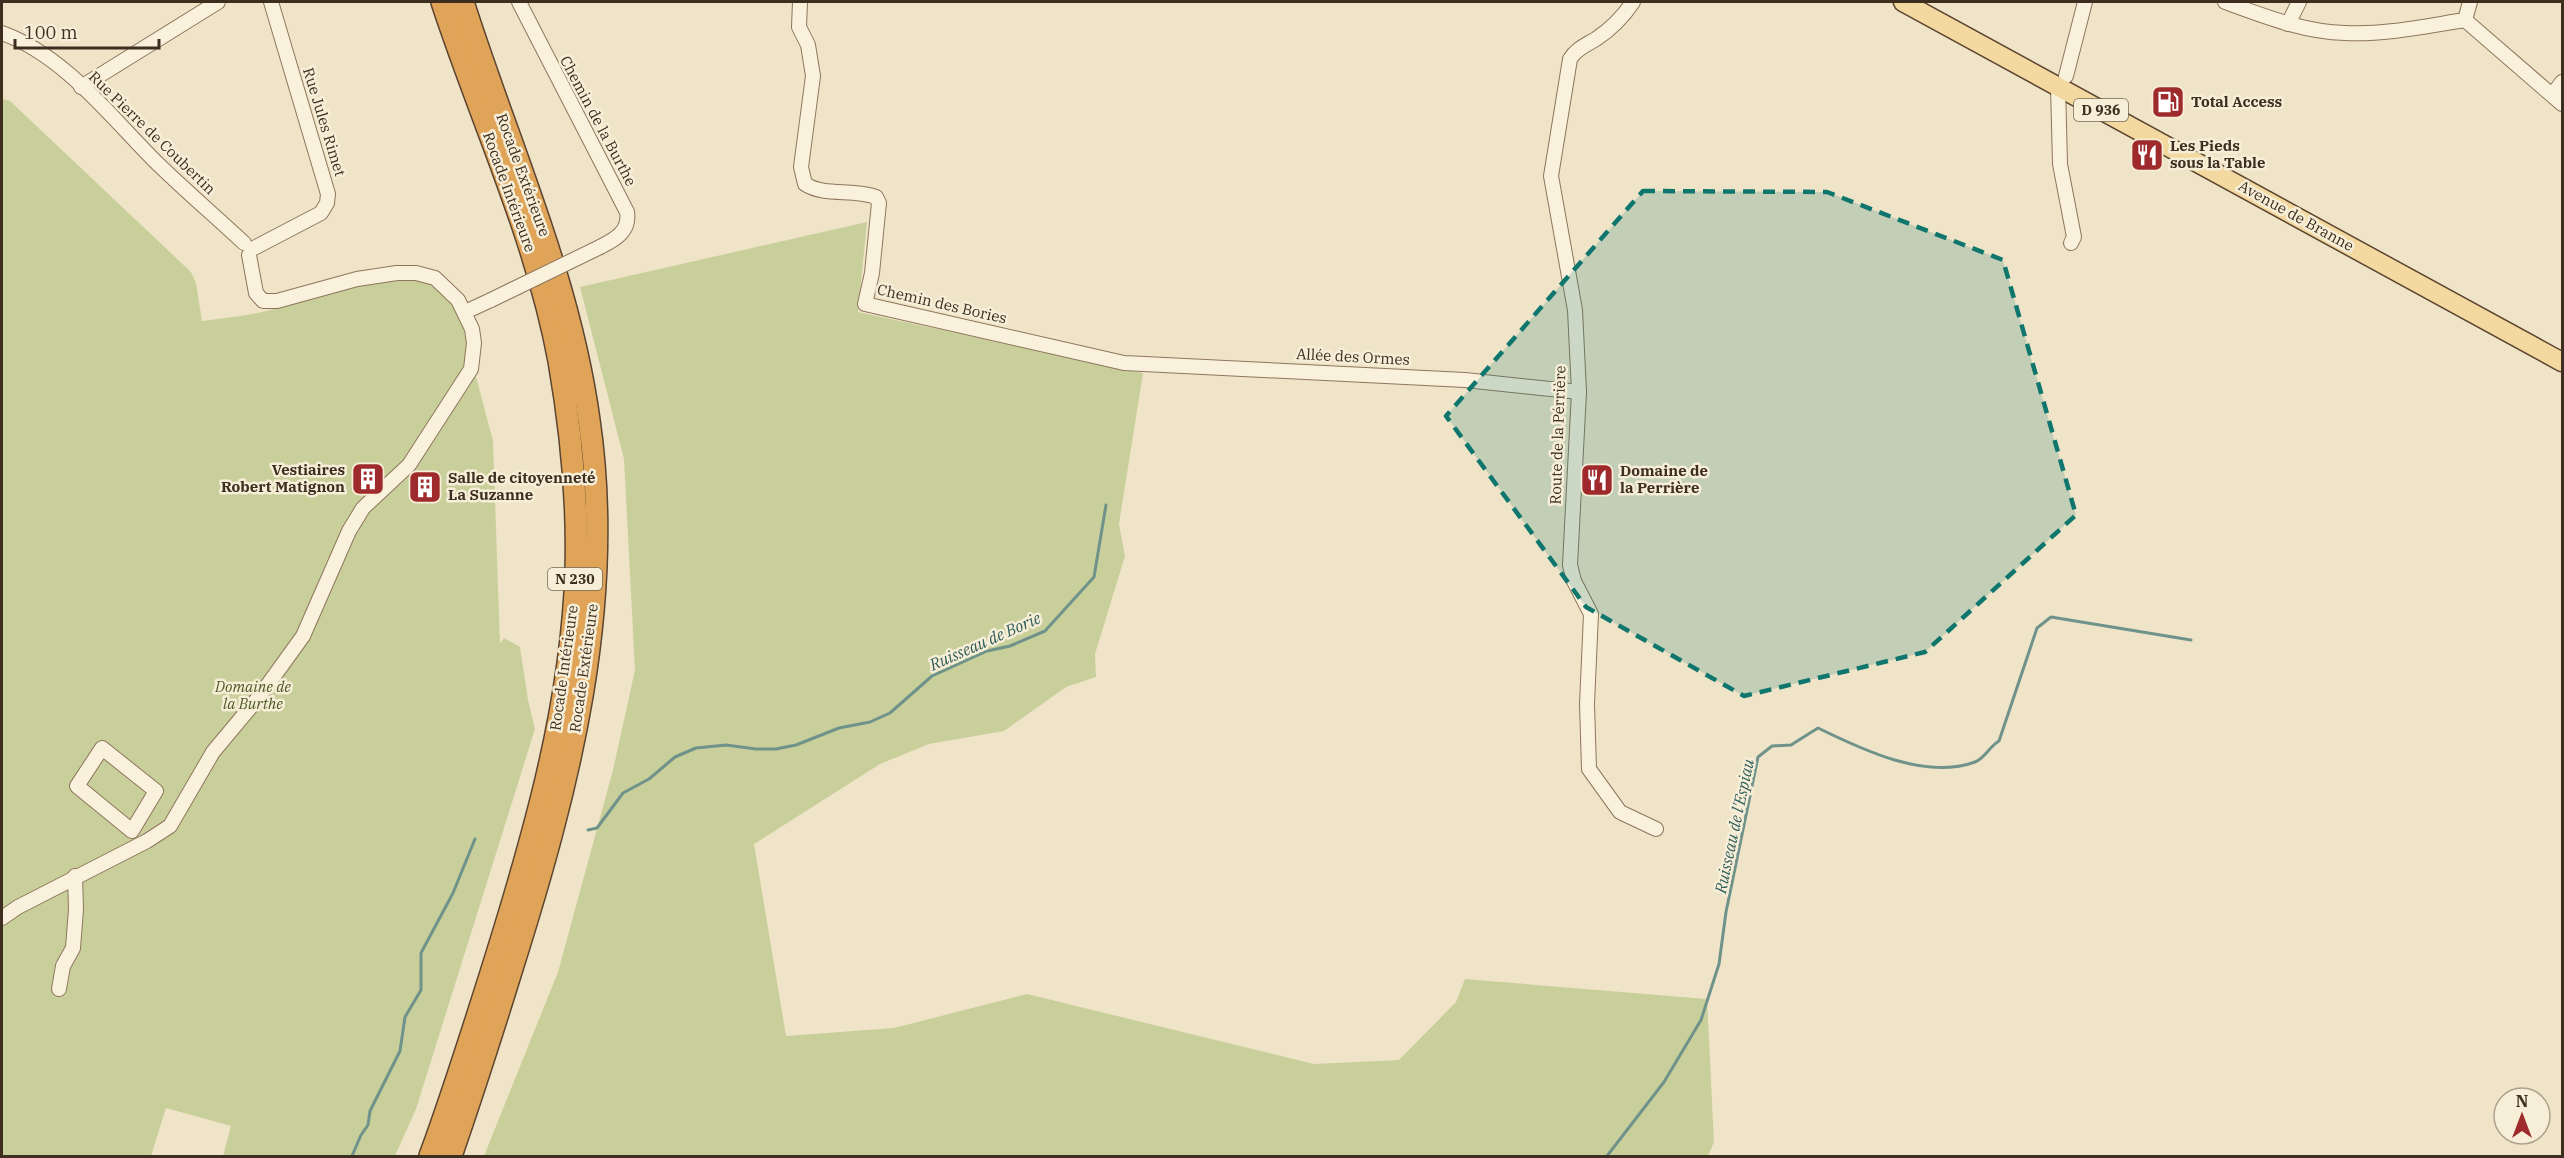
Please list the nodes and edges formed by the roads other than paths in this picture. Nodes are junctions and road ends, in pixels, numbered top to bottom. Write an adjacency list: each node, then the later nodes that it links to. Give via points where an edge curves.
1 (218, 2): 19 (street)
2 (271, 2): 23 (street, Rue Jules Rimet, via 328,194 321,213)
3 (442, 2): 34 (highway, Rocade Intérieure / N 230, via 548,310 570,429 576,491 576,571 563,702 543,793 508,919)
4 (463, 2): 35 (highway, Rocade Extérieure / N 230, via 564,294 590,421 596,567 585,688 562,794 539,882)
5 (519, 2): 24 (street, Chemin de la Burthe, bridge, via 627,212 627,226 620,236 600,247)
6 (800, 2): 27 (street, Chemin des Bories, via 799,27 808,45 813,76 801,167 805,184 813,190 866,193 879,203 865,304)
7 (1633, 2): 28 (street, Route de la Pérrière, via 1624,16 1570,59 1551,176 1575,310)
8 (1903, 2): 17 (main road, Avenue de Branne / D 936)
9 (1927, 2): 17 (main road, Avenue de Branne / D 936)
10 (2085, 2): 17 (street)
11 (2225, 2): 15 (street)
12 (2299, 2): 15 (street)
13 (2470, 2): 14 (street)
14 (2465, 20): 15 (street, via 2398,31 2345,33); 20 (street)
15 (2288, 24)
16 (2, 33): 19 (street, Rue Pierre de Coubertin, via 36,50)
17 (2062, 81): 22 (street, via 2060,164 2074,237); 25 (main road, Avenue de Branne / D 936); 26 (main road, Avenue de Branne / D 936)
18 (2562, 82): 20 (street)
19 (81, 87): 23 (street, Rue Pierre de Coubertin)
20 (2553, 94): 21 (street)
21 (2562, 104)
22 (2071, 243)
23 (249, 249): 24 (street, via 256,293 263,301 277,301 357,279 416,273 435,278)
24 (465, 312): 31 (street, via 474,343 471,369 409,465 363,508 303,636 213,752 170,826)
25 (2562, 349)
26 (2562, 362)
27 (1124, 363): 28 (street, Allée des Ormes, via 1453,379)
28 (1579, 392): 30 (street, Route de la Pérrière, via 1570,565 1580,596 1591,614 1589,769 1620,812)
29 (97, 753): 29 (street, via 77,786 132,831 156,791 102,748)
30 (1656, 829)
31 (75, 876): 32 (street); 33 (street, via 73,948 63,966)
32 (2, 918)
33 (59, 989)
34 (430, 1156)
35 (451, 1156)

